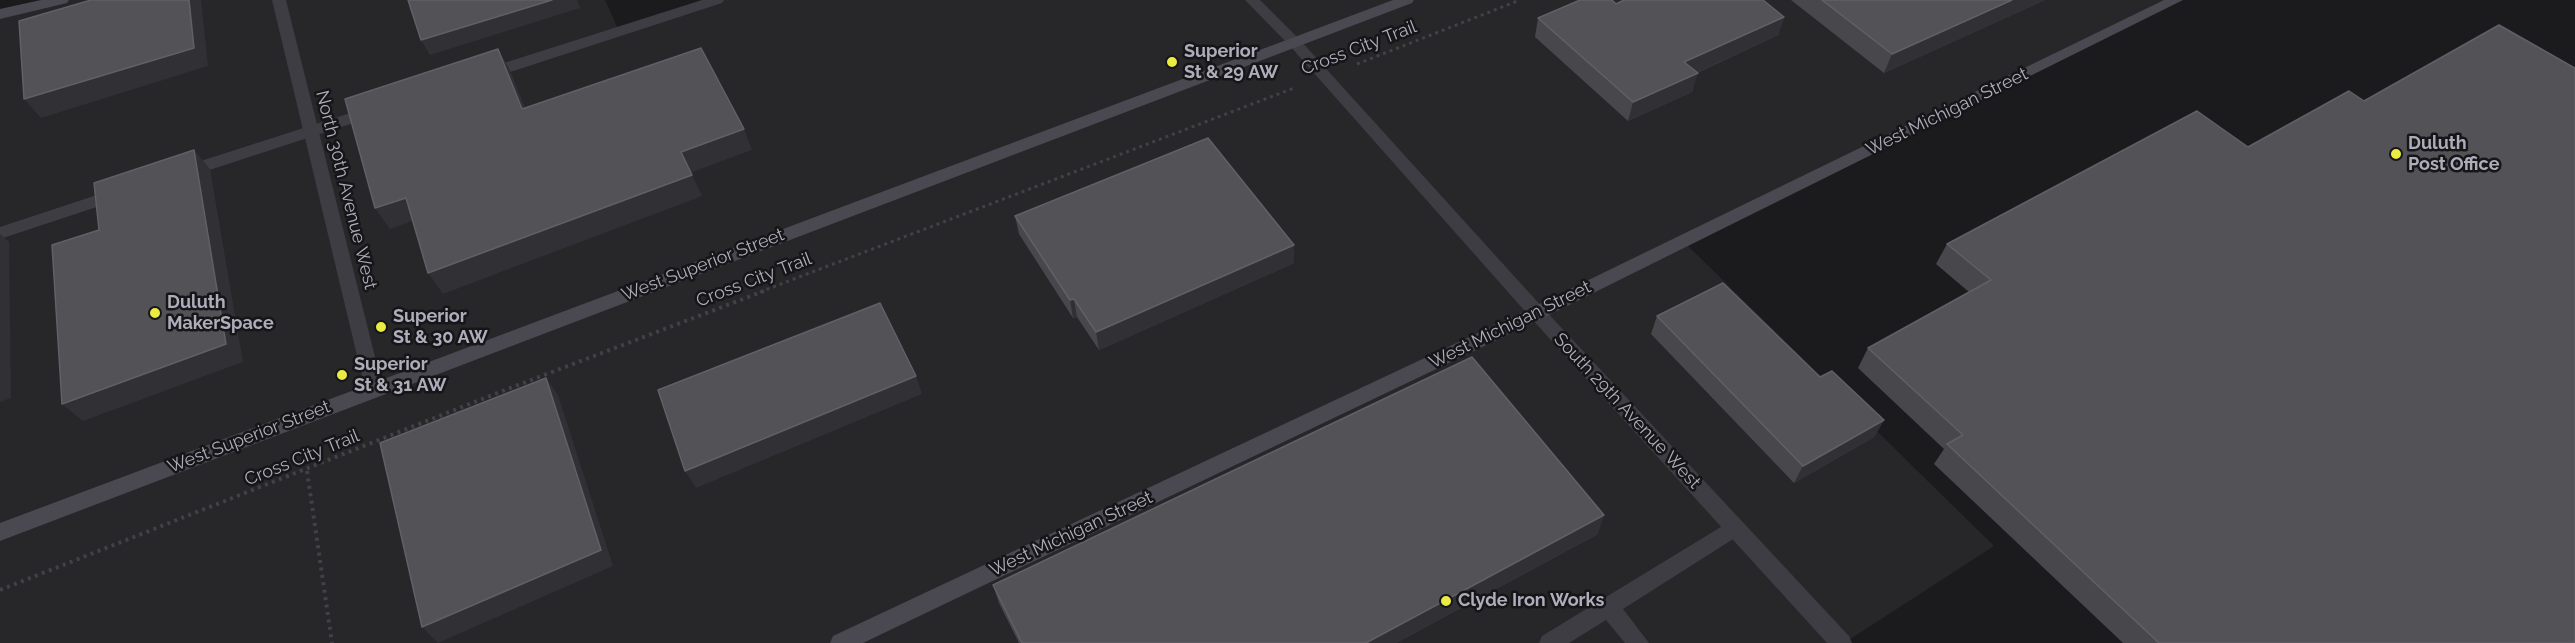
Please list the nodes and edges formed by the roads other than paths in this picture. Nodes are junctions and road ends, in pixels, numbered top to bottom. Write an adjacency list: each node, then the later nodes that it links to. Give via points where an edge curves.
1 (62, 0): 7 (street)
2 (279, 0): 11 (street, North 30th Avenue West)
3 (717, 0): 9 (street)
4 (1252, 0): 8 (street, South 29th Avenue West)
5 (1407, 0): 8 (street, West Superior Street)
6 (2176, 0): 15 (street, West Michigan Street)
7 (0, 14)
8 (1295, 43): 15 (street, South 29th Avenue West); 16 (street, West Superior Street)
9 (471, 79)
10 (391, 105): 11 (street)
11 (311, 130): 12 (street); 16 (street, North 30th Avenue West)
12 (168, 178)
13 (134, 189): 14 (street)
14 (0, 233)
15 (1537, 313): 17 (street, South 29th Avenue West); 20 (street, West Michigan Street)
16 (374, 389): 18 (street, West Superior Street)
17 (1734, 528): 19 (street); 23 (street, South 29th Avenue West)
18 (0, 532)
19 (1610, 608): 21 (street); 22 (street)
20 (841, 643)
21 (1550, 643)
22 (1638, 643)
23 (1841, 643)

